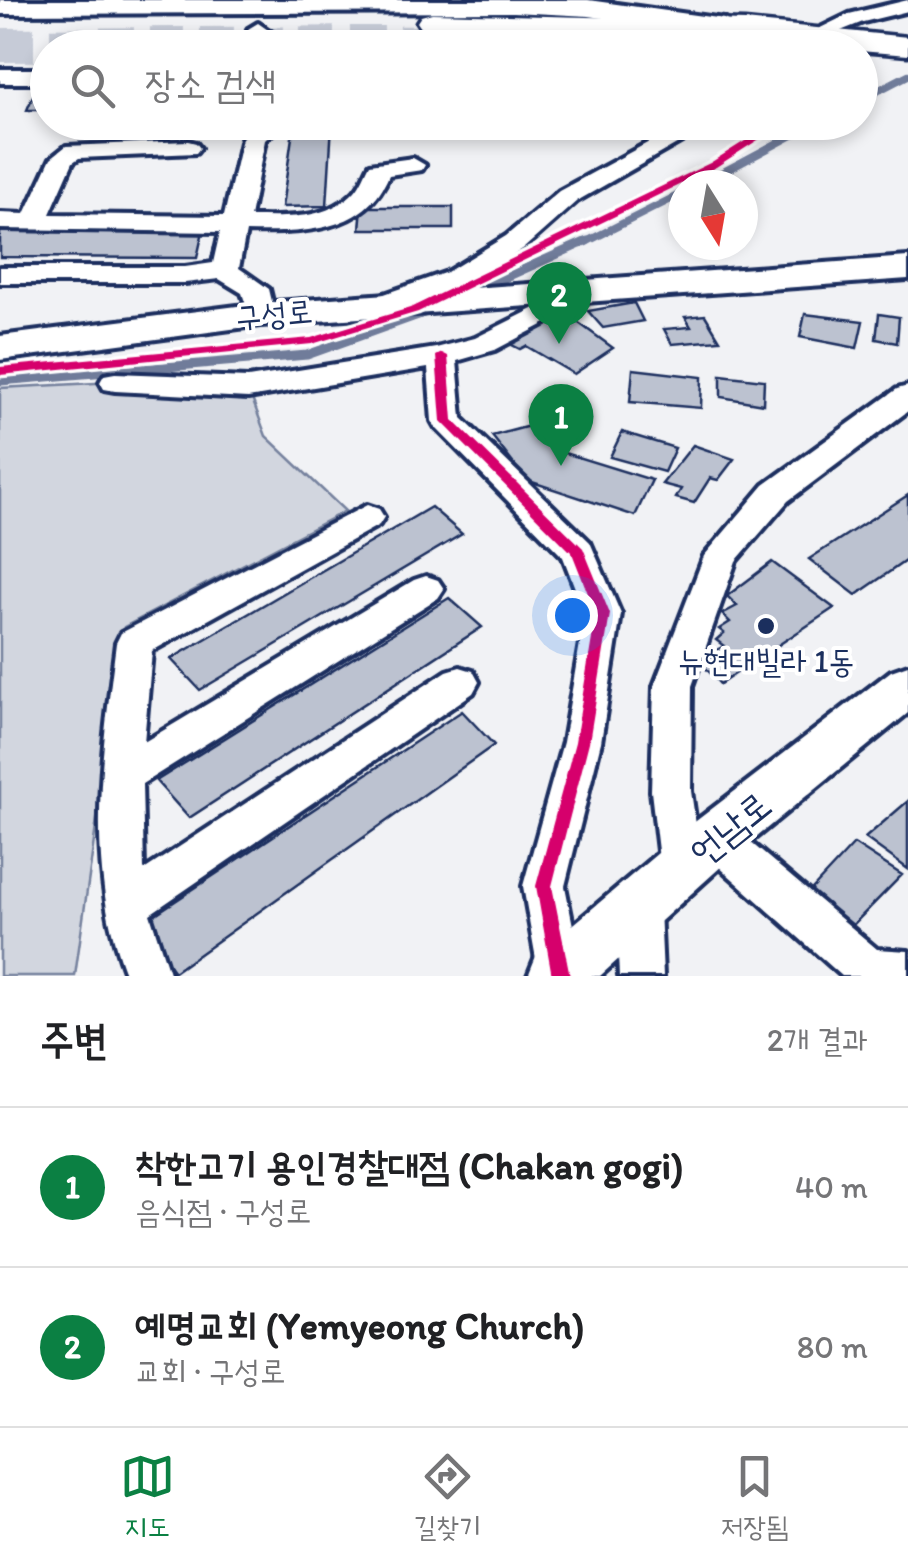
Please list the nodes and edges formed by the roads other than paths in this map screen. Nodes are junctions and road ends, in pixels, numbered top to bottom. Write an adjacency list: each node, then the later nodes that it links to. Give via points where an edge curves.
1 (908, 5): 8 (street, via 856,18)
2 (0, 6): 7 (main road, via 514,4)
3 (908, 21): 9 (street, via 899,36)
4 (432, 22): 7 (highway)
5 (258, 28): 6 (street)
6 (261, 30)
7 (744, 30)
8 (850, 30)
9 (908, 43): 10 (highway)
10 (878, 44)
11 (878, 59): 12 (highway)
12 (908, 70)
13 (0, 76): 14 (street)
14 (30, 76)
15 (254, 140): 21 (street)
16 (671, 140): 26 (street, via 568,196 516,242 457,278)
17 (188, 148): 20 (street, via 74,151 63,158)
18 (413, 165): 21 (street, via 379,169 372,193 308,225)
19 (0, 221): 20 (street)
20 (34, 221): 21 (street)
21 (235, 221): 23 (street)
22 (908, 268): 25 (main road, 구성로)
23 (224, 270): 24 (street); 27 (street, via 255,289)
24 (0, 275)
25 (589, 290): 26 (main road, 구성로); 29 (street, via 485,344)
26 (386, 305): 27 (main road, 구성로)
27 (262, 314): 28 (main road, 구성로)
28 (0, 348)
29 (442, 356): 30 (street, via 248,388); 41 (street, via 447,422 578,551 603,614 582,742 544,886)
30 (115, 382)
31 (908, 396): 37 (street, via 776,493 721,556 674,686 671,791)
32 (368, 517): 36 (street, via 134,643)
33 (426, 589): 36 (street)
34 (460, 682): 38 (street)
35 (908, 686): 37 (main road, 언남로)
36 (120, 777): 38 (street)
37 (698, 853): 39 (main road, 언남로); 40 (street, via 868,970)
38 (127, 905): 42 (street, via 134,950)
39 (638, 909): 41 (main road, 언남로); 43 (street)
40 (908, 972)
41 (559, 975)
42 (148, 976)
43 (641, 976)

